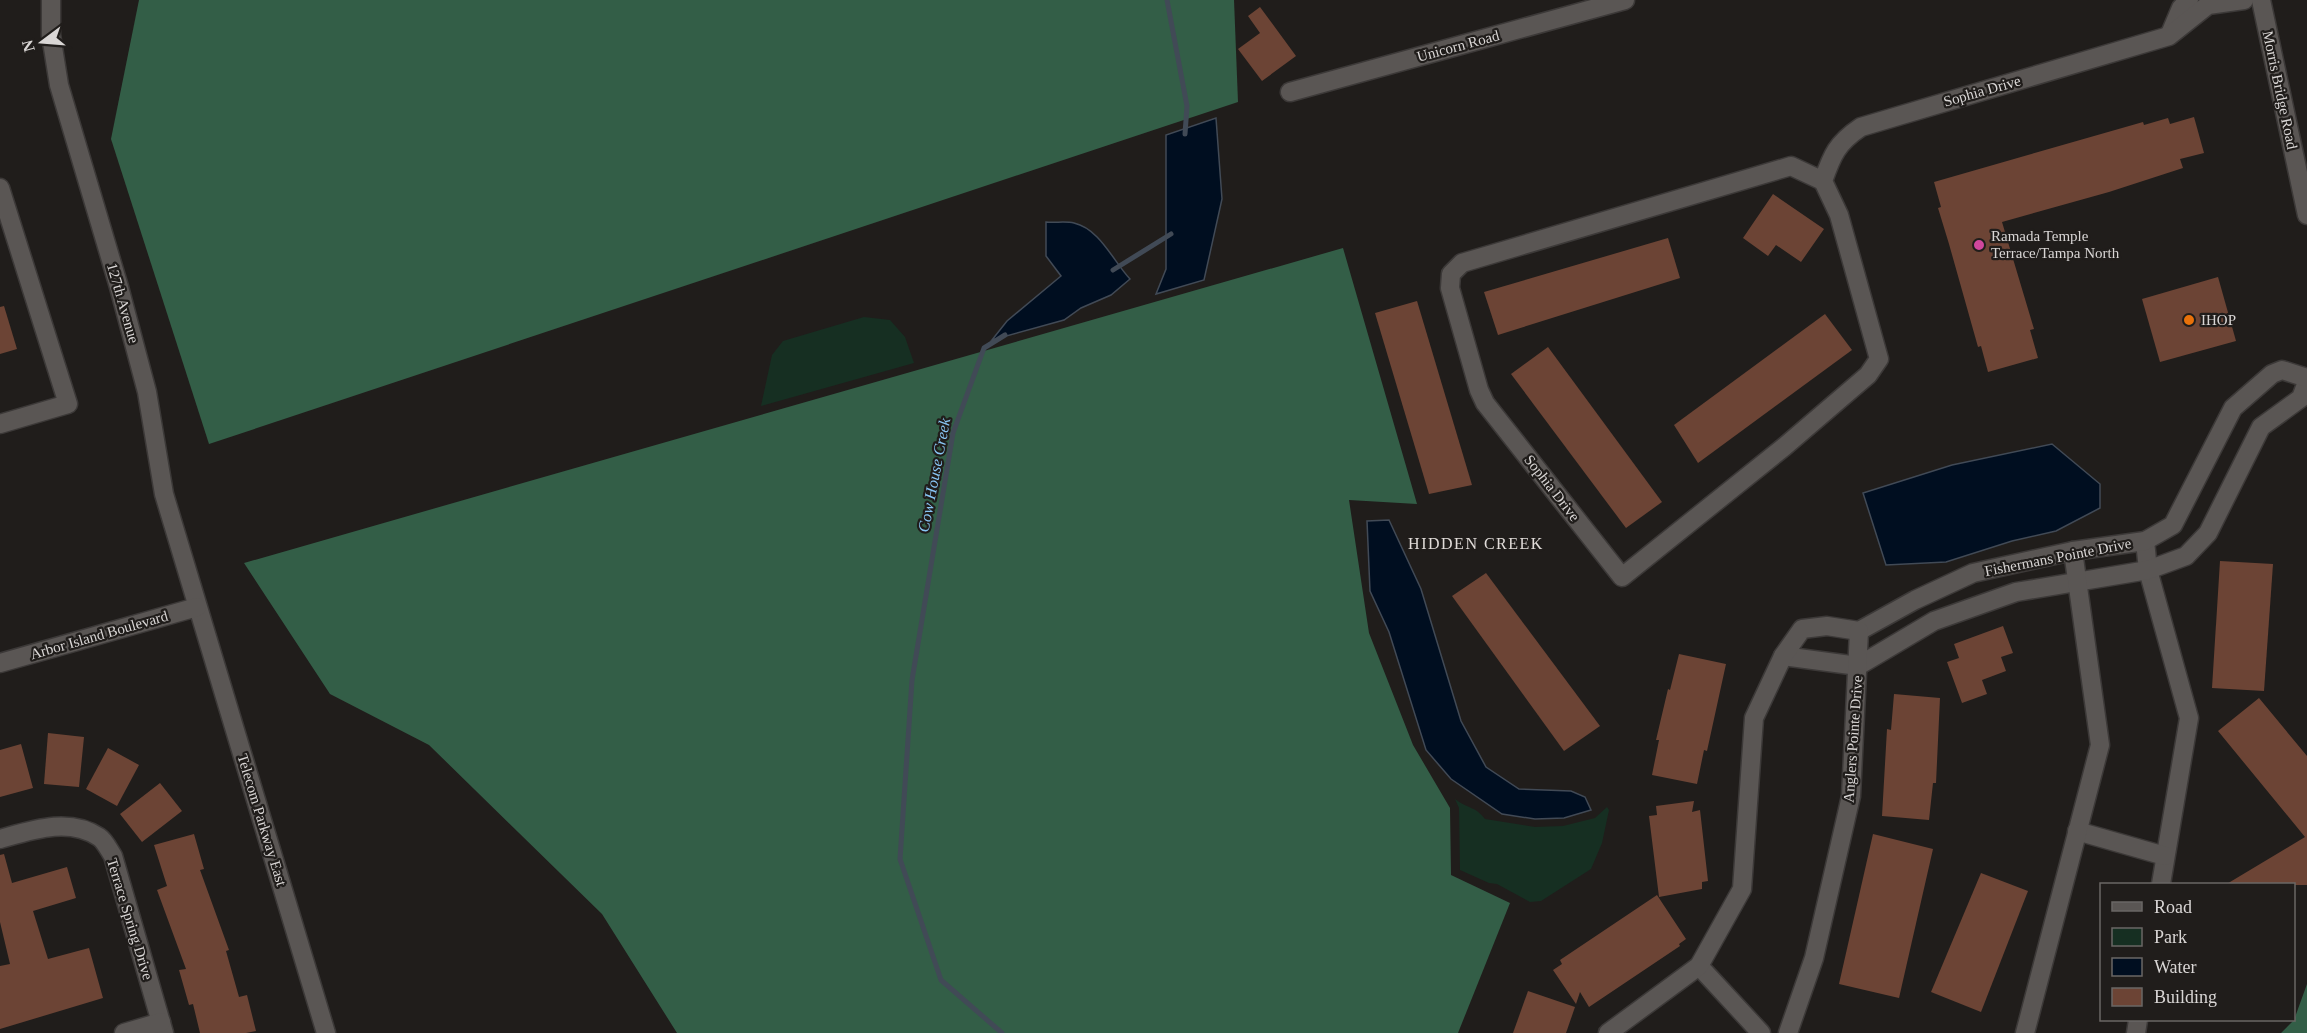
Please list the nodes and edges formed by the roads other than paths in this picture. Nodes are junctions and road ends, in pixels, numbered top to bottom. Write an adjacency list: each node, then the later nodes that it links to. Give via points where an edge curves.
1 (51, 0): 18 (street, 127th Avenue, via 51,35 59,85 135,345 164,494)
2 (1625, 0): 7 (street, Unicorn Road)
3 (2189, 0): 6 (street, via 2181,8)
4 (2244, 0): 6 (street, Sophia Drive, via 2208,5)
5 (2261, 0): 10 (street, Morris Bridge Road)
6 (2169, 36): 8 (street, Sophia Drive, via 1861,127 1835,150)
7 (1290, 92)
8 (1823, 181): 8 (street, Sophia Drive, via 1791,166 1462,263 1451,274 1450,288 1485,403 1622,576 1784,447 1868,375 1879,359 1839,216)
9 (0, 188): 12 (street, via 69,404)
10 (2307, 215)
11 (2307, 380): 13 (street, Fishermans Pointe Drive, via 2282,370 2233,408 2173,525); 15 (street, Fishermans Pointe Drive, via 2301,398 2261,427 2208,533 2186,556)
12 (0, 424)
13 (2145, 541): 14 (street, Fishermans Pointe Drive); 15 (street)
14 (2073, 551): 16 (street); 17 (street, Fishermans Pointe Drive, via 1973,573)
15 (2148, 570): 16 (street, Fishermans Pointe Drive); 26 (street, via 2188,718)
16 (2078, 581): 19 (street, Fishermans Pointe Drive, via 2016,592); 24 (street, Fishermans Pointe Drive, via 2100,745)
17 (1923, 597): 19 (street); 20 (street, Fishermans Pointe Drive)
18 (197, 607): 22 (street, Arbor Island Boulevard); 31 (street, Telecom Parkway East)
19 (1934, 621): 23 (street, Fishermans Pointe Drive)
20 (1859, 631): 21 (street, via 1827,626 1802,629); 23 (street)
21 (1783, 656): 23 (street, Anglers Pointe Drive); 28 (street, via 1754,718 1742,889)
22 (0, 663)
23 (1858, 666): 34 (street, Anglers Pointe Drive, via 1851,796 1814,958)
24 (2077, 831): 26 (street); 35 (street, Fishermans Pointe Drive)
25 (0, 839): 29 (street, Terrace Spring Drive, via 49,825 101,837 113,856)
26 (2165, 856): 27 (street)
27 (2161, 883)
28 (1699, 966): 32 (street); 33 (street)
29 (162, 1028): 30 (street)
30 (124, 1033)
31 (326, 1033)
32 (1608, 1033)
33 (1761, 1033)
34 (1788, 1033)
35 (2025, 1033)

